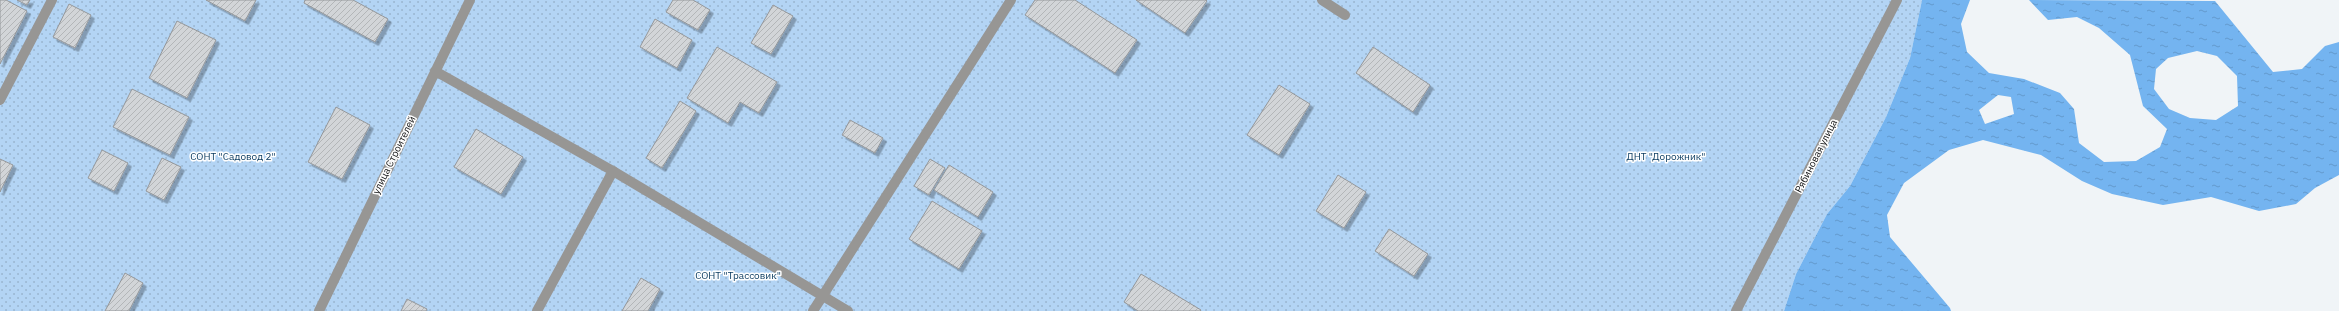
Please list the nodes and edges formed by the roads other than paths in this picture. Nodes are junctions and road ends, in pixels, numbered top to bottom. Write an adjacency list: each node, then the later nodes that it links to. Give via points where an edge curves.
1 (52, 0): 8 (street)
2 (470, 0): 7 (street, улица Строителей)
3 (1011, 0): 10 (street)
4 (1322, 0): 6 (street)
5 (1897, 0): 15 (street, Рябиновая улица)
6 (1344, 15)
7 (435, 71): 9 (street); 11 (street, улица Строителей)
8 (0, 100)
9 (613, 171): 10 (street); 12 (street)
10 (822, 295): 13 (street); 14 (street)
11 (319, 311)
12 (537, 311)
13 (813, 311)
14 (848, 311)
15 (1736, 311)

